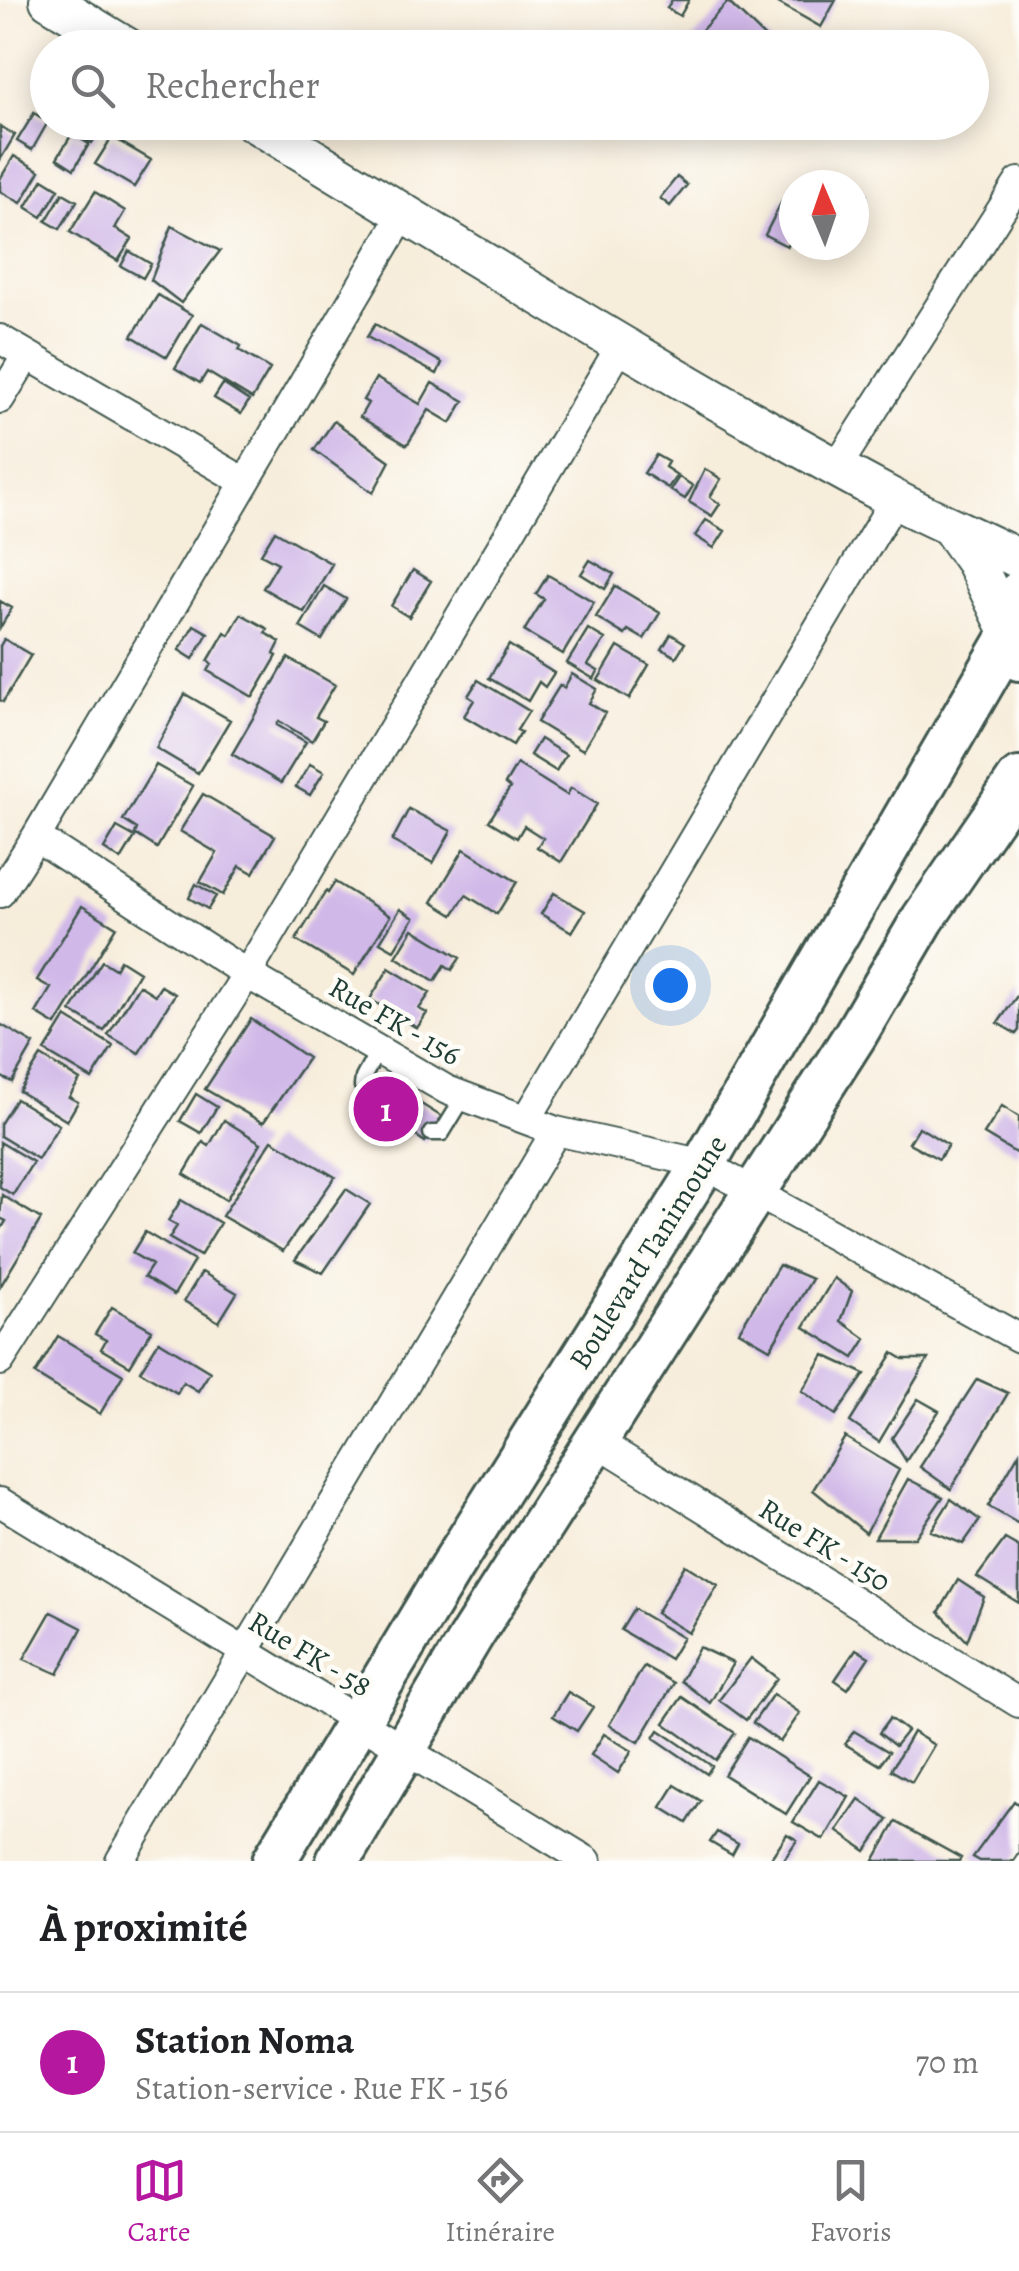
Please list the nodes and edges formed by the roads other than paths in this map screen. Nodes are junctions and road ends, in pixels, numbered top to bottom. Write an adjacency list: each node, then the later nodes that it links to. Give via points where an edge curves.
1 (50, 0): 2 (street)
2 (99, 30)
3 (283, 140): 5 (street)
4 (1019, 182): 10 (street)
5 (404, 213): 7 (street); 11 (street)
6 (0, 339): 8 (street)
7 (622, 344): 10 (street); 19 (street)
8 (27, 355): 9 (street); 11 (street)
9 (0, 399)
10 (837, 467): 12 (street)
11 (245, 482): 17 (street)
12 (895, 500): 13 (street); 23 (street)
13 (952, 528): 14 (street); 15 (street)
14 (1019, 558)
15 (1014, 630): 26 (main road, Boulevard Tanimoune)
16 (1019, 779): 27 (main road, Boulevard Tanimoune)
17 (36, 838): 18 (street); 19 (street, Rue FK - 156)
18 (0, 893)
19 (247, 974): 20 (street, Rue FK - 156); 29 (street)
20 (378, 1050): 21 (lane, via 363,1078); 22 (street, Rue FK - 156)
21 (368, 1093)
22 (464, 1097): 23 (street, Rue FK - 156); 25 (lane, via 442,1133)
23 (527, 1119): 24 (street, Rue FK - 156)
24 (556, 1131): 26 (street, Rue FK - 156); 32 (street)
25 (431, 1132)
26 (704, 1164): 27 (street, Rue FK - 156); 34 (main road, Boulevard Tanimoune)
27 (754, 1191): 28 (street, Rue FK - 156); 30 (main road, Boulevard Tanimoune)
28 (1019, 1338)
29 (0, 1360)
30 (596, 1441): 33 (street, Rue FK - 150); 35 (main road, Boulevard Tanimoune)
31 (0, 1502): 32 (street, Rue FK - 58)
32 (243, 1651): 34 (street, Rue FK - 58); 36 (street)
33 (1019, 1704)
34 (360, 1722): 35 (street, Rue FK - 58); 37 (main road, Boulevard Tanimoune)
35 (405, 1750): 38 (main road, Boulevard Tanimoune); 39 (street, Rue FK - 58)
36 (120, 1861)
37 (274, 1861)
38 (338, 1861)
39 (586, 1861)

